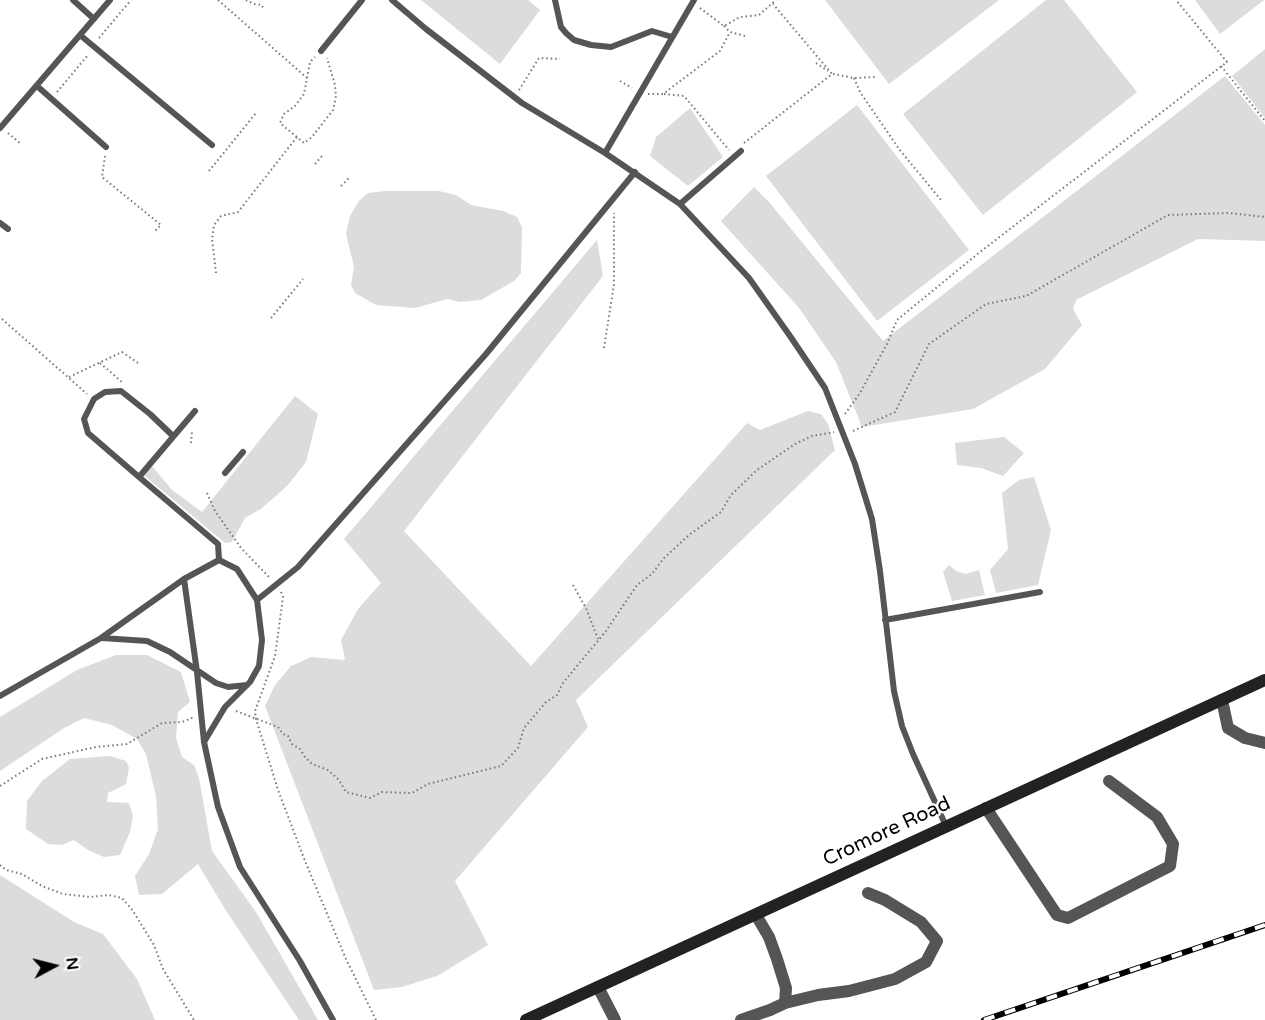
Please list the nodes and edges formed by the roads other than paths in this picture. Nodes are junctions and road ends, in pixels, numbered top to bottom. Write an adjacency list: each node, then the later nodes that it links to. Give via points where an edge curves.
1 (73, 0): 7 (lane)
2 (110, 0): 7 (lane)
3 (362, 0): 10 (lane)
4 (392, 0): 16 (lane, via 514,97)
5 (555, 0): 9 (lane, via 561,27 574,40 611,47 652,31)
6 (693, 1): 9 (lane)
7 (94, 19): 8 (lane)
8 (80, 35): 11 (lane); 13 (lane)
9 (672, 37): 16 (lane)
10 (321, 51)
11 (37, 86): 12 (lane); 14 (lane)
12 (0, 128)
13 (212, 145)
14 (106, 147)
15 (741, 151): 18 (lane)
16 (605, 153): 17 (lane)
17 (635, 172): 18 (lane); 29 (lane, via 486,354 298,567)
18 (680, 204): 30 (lane, via 749,278 825,388 872,519)
19 (0, 223): 20 (lane)
20 (8, 230)
21 (195, 411): 22 (lane)
22 (173, 436): 25 (lane); 25 (lane, via 121,391 105,392 94,399 84,419 88,433)
23 (243, 452): 24 (lane)
24 (225, 473)
25 (139, 477): 26 (lane, via 218,544)
26 (219, 560): 27 (lane); 29 (lane, via 237,568)
27 (184, 579): 31 (lane); 32 (lane)
28 (1040, 592): 30 (lane)
29 (257, 600): 34 (lane, via 261,618 259,666)
30 (885, 620): 41 (lane, via 902,726)
31 (101, 638): 32 (lane, via 147,641); 35 (lane)
32 (197, 672): 34 (lane, via 228,687); 37 (lane)
33 (1265, 680): 36 (main road, Cromore Road)
34 (249, 682): 37 (lane, via 227,705)
35 (0, 696)
36 (1222, 700): 38 (street, via 1228,728); 40 (main road, Cromore Road)
37 (204, 742): 46 (lane, via 218,807 240,867)
38 (1265, 743)
39 (1109, 781): 40 (street, via 1156,817 1173,843 1170,866 1068,918 1057,915)
40 (986, 808): 41 (main road, Cromore Road)
41 (946, 826): 43 (main road, Cromore Road)
42 (868, 894): 45 (street, via 921,922 937,941 926,962 895,979)
43 (756, 915): 44 (main road, Cromore Road); 45 (street, via 777,958 786,988)
44 (598, 987): 47 (main road, Cromore Road); 48 (street)
45 (785, 1003): 49 (street)
46 (333, 1020)
47 (526, 1020)
48 (615, 1020)
49 (741, 1020)

